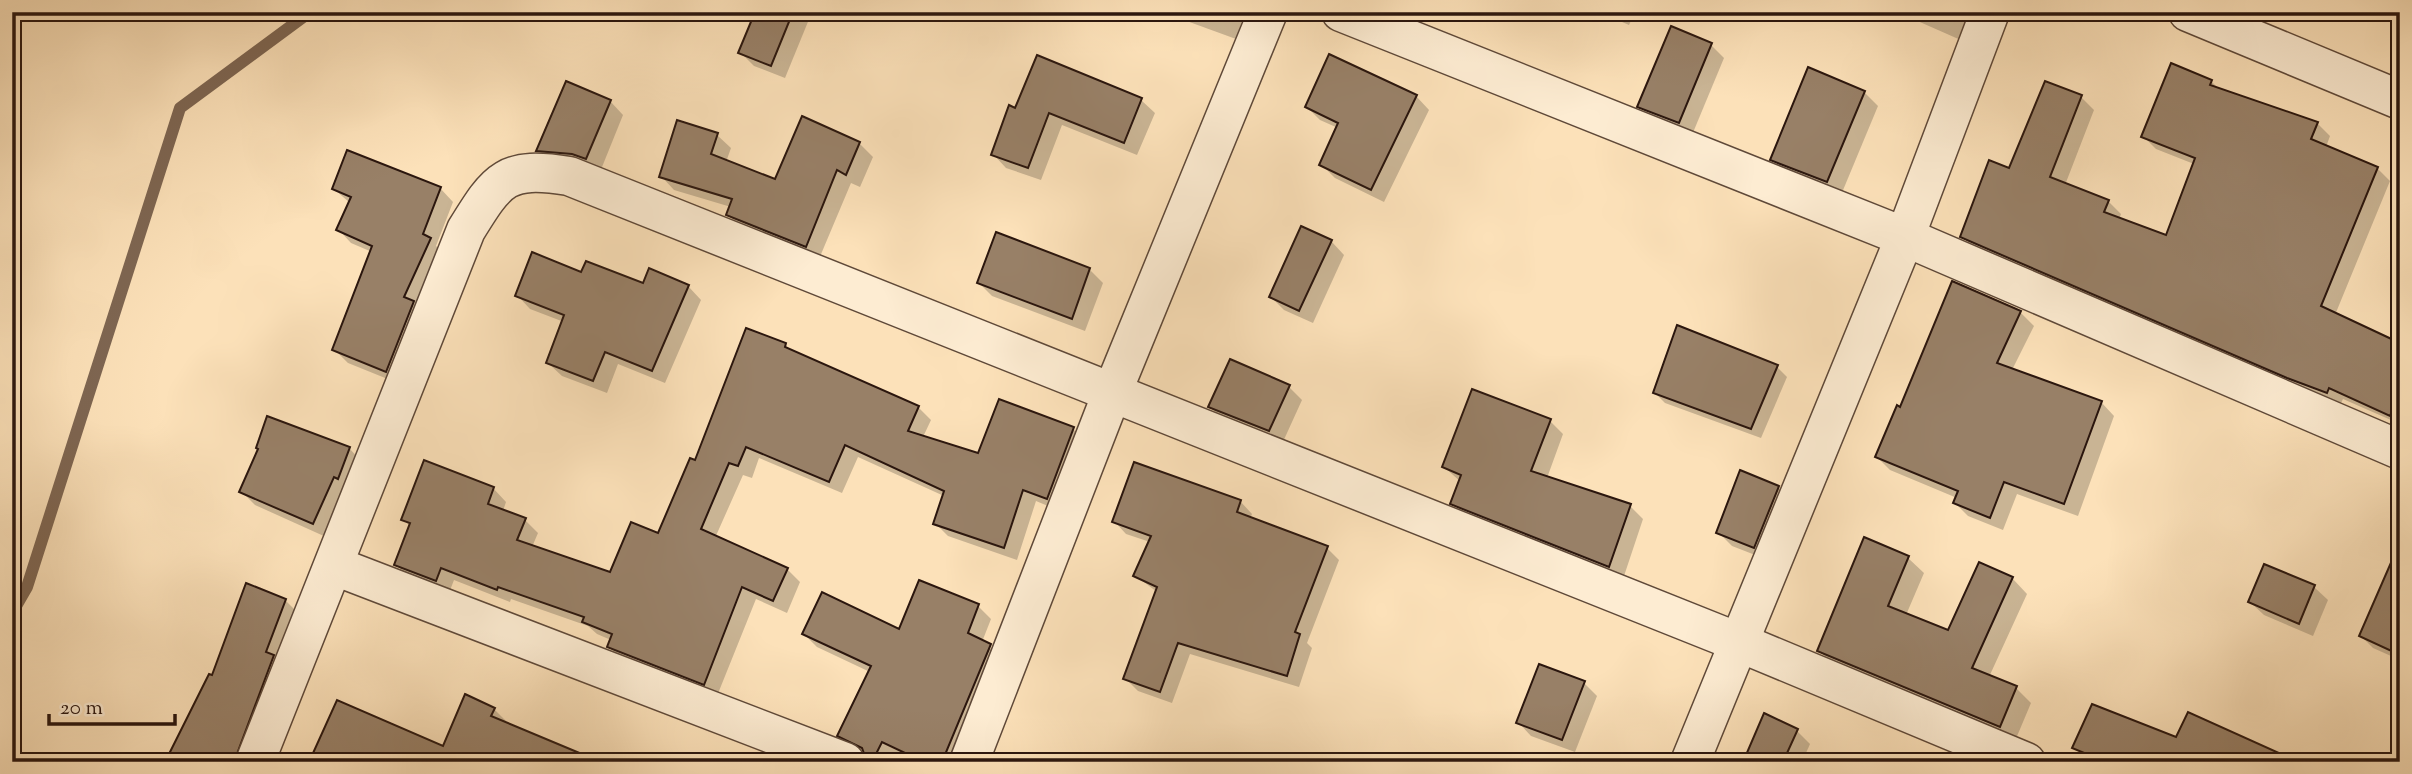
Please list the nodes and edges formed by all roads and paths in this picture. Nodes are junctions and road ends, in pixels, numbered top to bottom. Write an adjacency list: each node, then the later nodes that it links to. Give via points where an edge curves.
1 (1268, 12): 7 (street)
2 (1341, 12): 6 (street)
3 (1990, 12): 6 (street)
4 (2188, 12): 5 (street)
5 (2400, 100)
6 (1905, 237): 8 (street); 10 (street)
7 (1112, 393): 9 (street, via 569,176 535,171 505,178 487,195 466,230); 10 (street); 13 (street)
8 (2400, 450)
9 (335, 566): 11 (street); 12 (street)
10 (1738, 642): 14 (street); 15 (street)
11 (255, 762)
12 (845, 762)
13 (969, 762)
14 (1690, 762)
15 (2026, 762)

